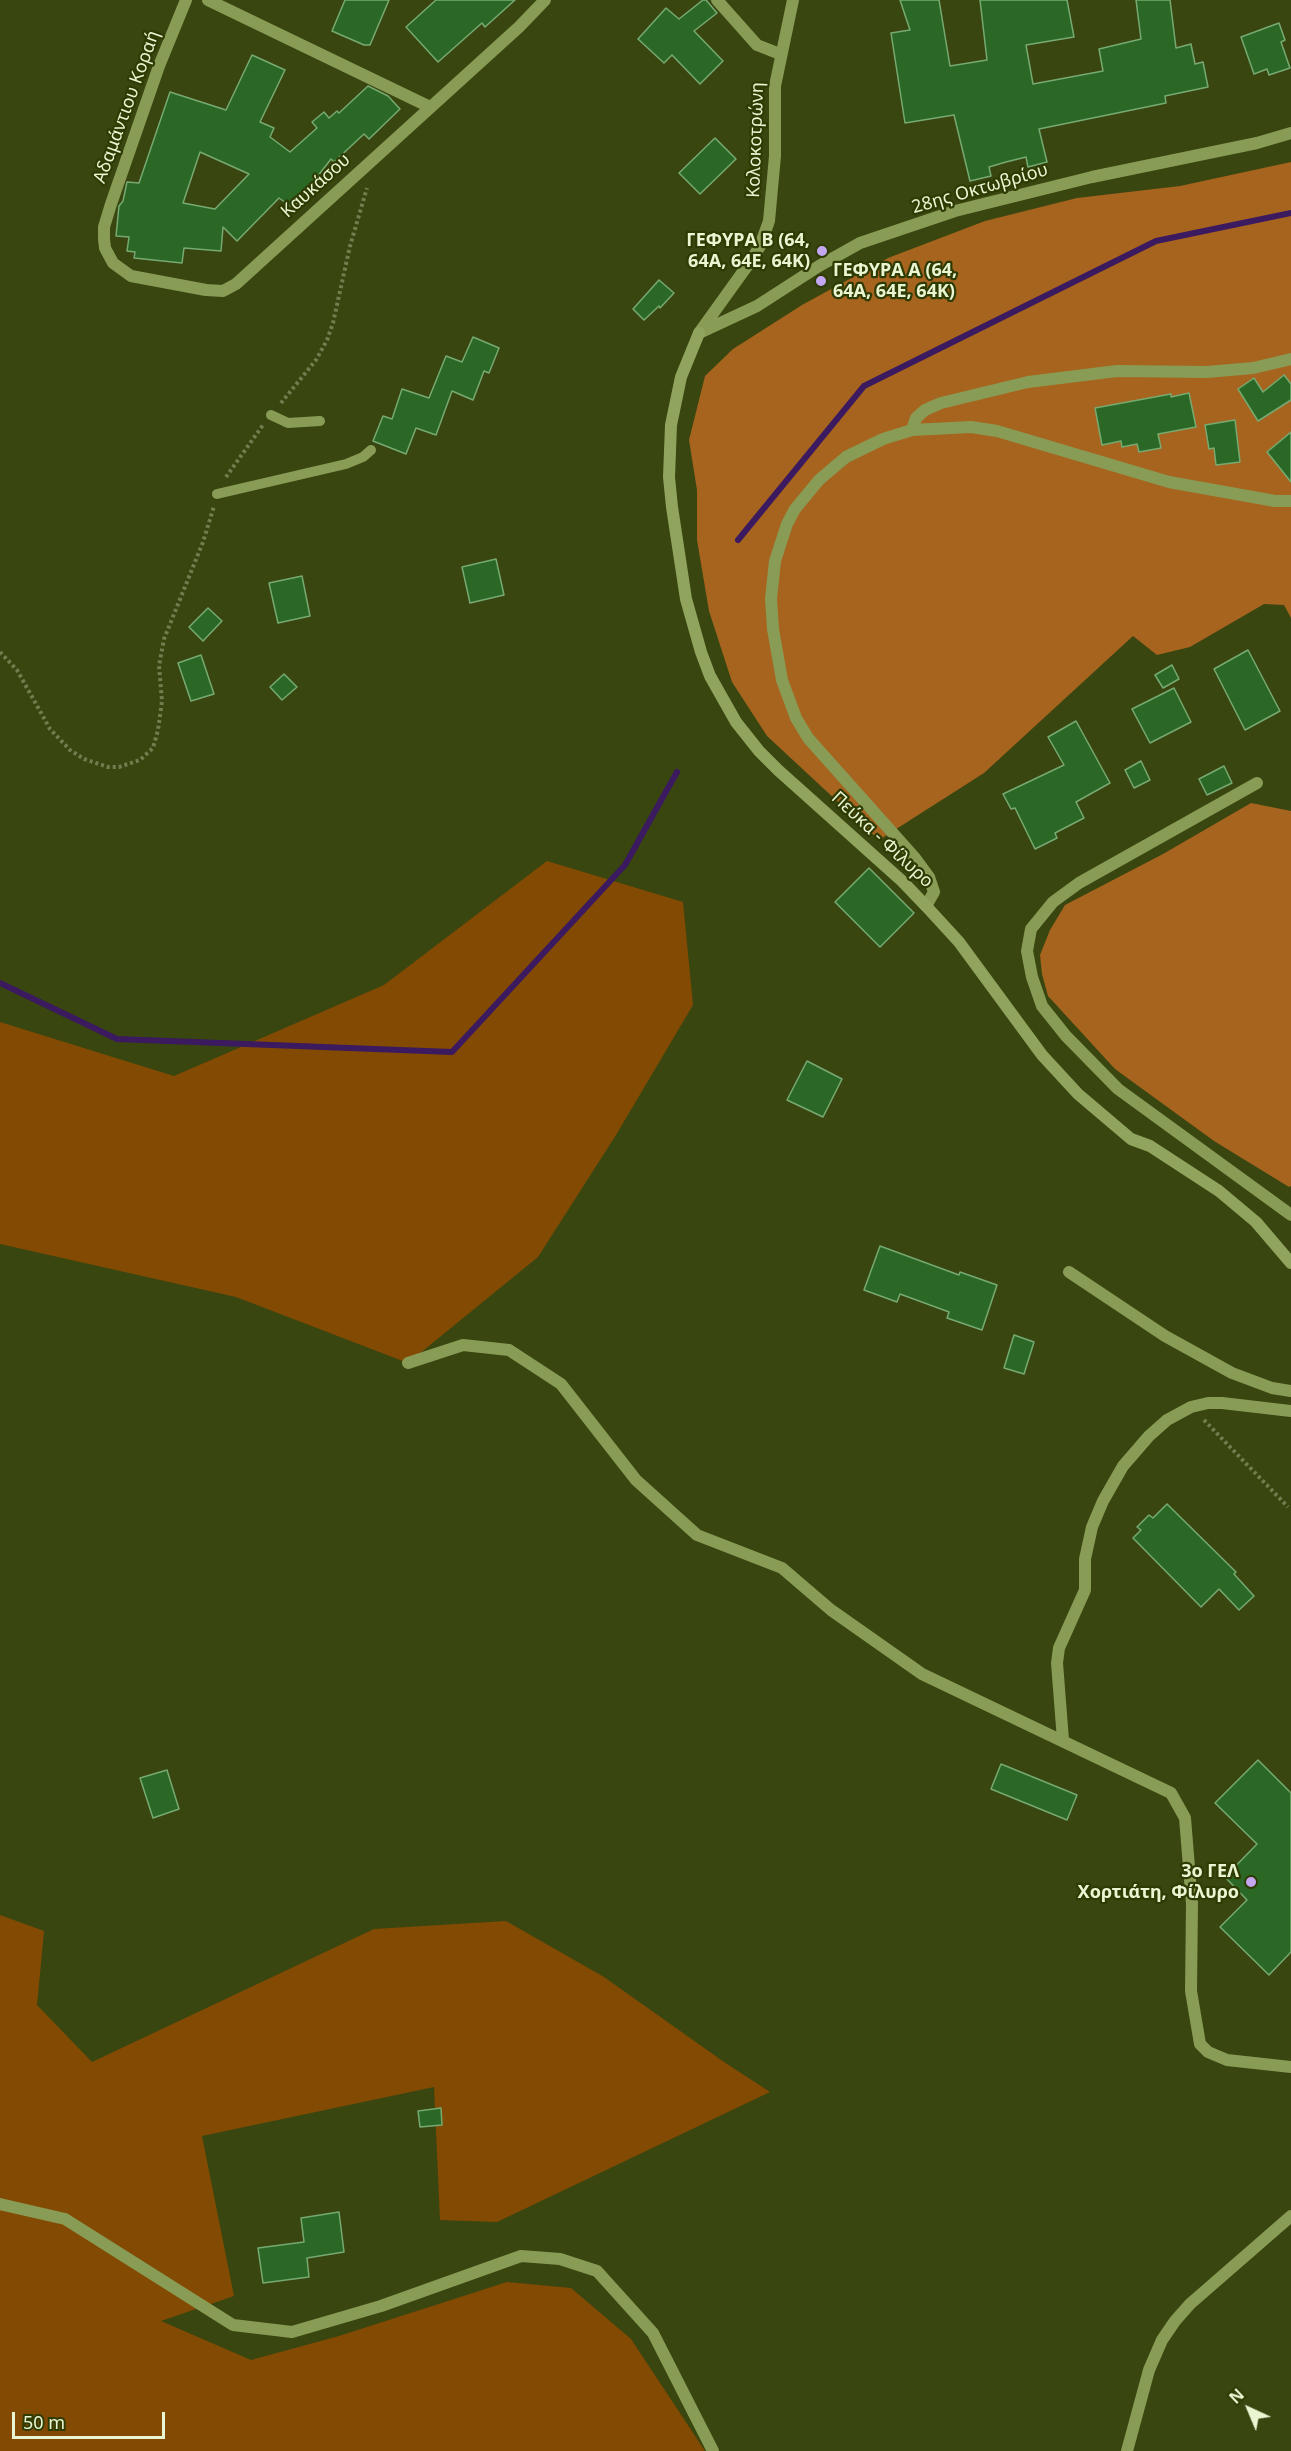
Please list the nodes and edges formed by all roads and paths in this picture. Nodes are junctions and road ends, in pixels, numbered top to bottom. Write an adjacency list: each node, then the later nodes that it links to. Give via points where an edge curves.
1 (186, 0): 10 (street, Αδαμάντιου Κοραή)
2 (208, 0): 7 (street)
3 (545, 0): 7 (street, Καυκάσου)
4 (717, 0): 6 (street, via 757,45)
5 (793, 0): 6 (street, Κολοκοτρώνη)
6 (780, 54): 11 (street, Κολοκοτρώνη, via 769,221 760,246)
7 (430, 107): 9 (street, Καυκάσου)
8 (1291, 133): 11 (street, 28ης Οκτωβρίου, via 955,211 860,243 757,306)
9 (366, 166): 10 (street, Καυκάσου, via 236,284 223,291 124,273 105,248); 13 (path, via 370,179 327,340)
10 (104, 227)
11 (699, 333): 21 (main road, Πεύκα - Φίλυρο, via 674,403 669,477 686,599 710,676 736,722 759,751)
12 (1291, 359): 15 (street, via 1253,368 1117,371 1028,382 934,406 918,416)
13 (272, 415): 14 (lane, via 288,423); 17 (path, via 241,453)
14 (320, 421)
15 (912, 430): 18 (street, via 997,431 1169,482); 21 (street, via 846,457 806,494 781,542 771,599 780,672 796,718 816,748 932,882 934,892)
16 (371, 450): 17 (lane, via 363,458 346,464)
17 (217, 494): 19 (path, via 203,542 164,639 159,666 162,701 158,730 153,748 140,760 108,767 70,750 50,729 17,670)
18 (1291, 501)
19 (0, 652)
20 (1257, 783): 22 (street, via 1053,902 1031,928 1028,951 1042,1006 1118,1089)
21 (926, 906): 23 (main road, Πεύκα - Φίλυρο, via 958,942 1042,1055 1078,1094 1131,1139 1150,1146 1219,1191)
22 (1291, 1215)
23 (1289, 1257)
24 (1070, 1272): 26 (street, via 1165,1336 1232,1373)
25 (408, 1363): 30 (street, via 463,1345 509,1350 561,1384 636,1480 697,1535 782,1568 831,1610 922,1674)
26 (1291, 1391)
27 (1191, 1407): 28 (street, via 1222,1403); 29 (path); 30 (street, via 1167,1420 1123,1466 1092,1527 1085,1559 1085,1590 1058,1654)
28 (1291, 1412)
29 (1288, 1507)
30 (1063, 1740): 31 (street, via 1171,1793 1185,1818 1192,1904 1191,1991 1200,2044 1227,2060)
31 (1291, 2067)
32 (0, 2204): 34 (street, via 65,2219 232,2325 292,2332 381,2306 521,2256 560,2259 597,2271 653,2332)
33 (1291, 2216): 35 (street, via 1174,2321 1149,2370)
34 (713, 2451)
35 (1127, 2451)

